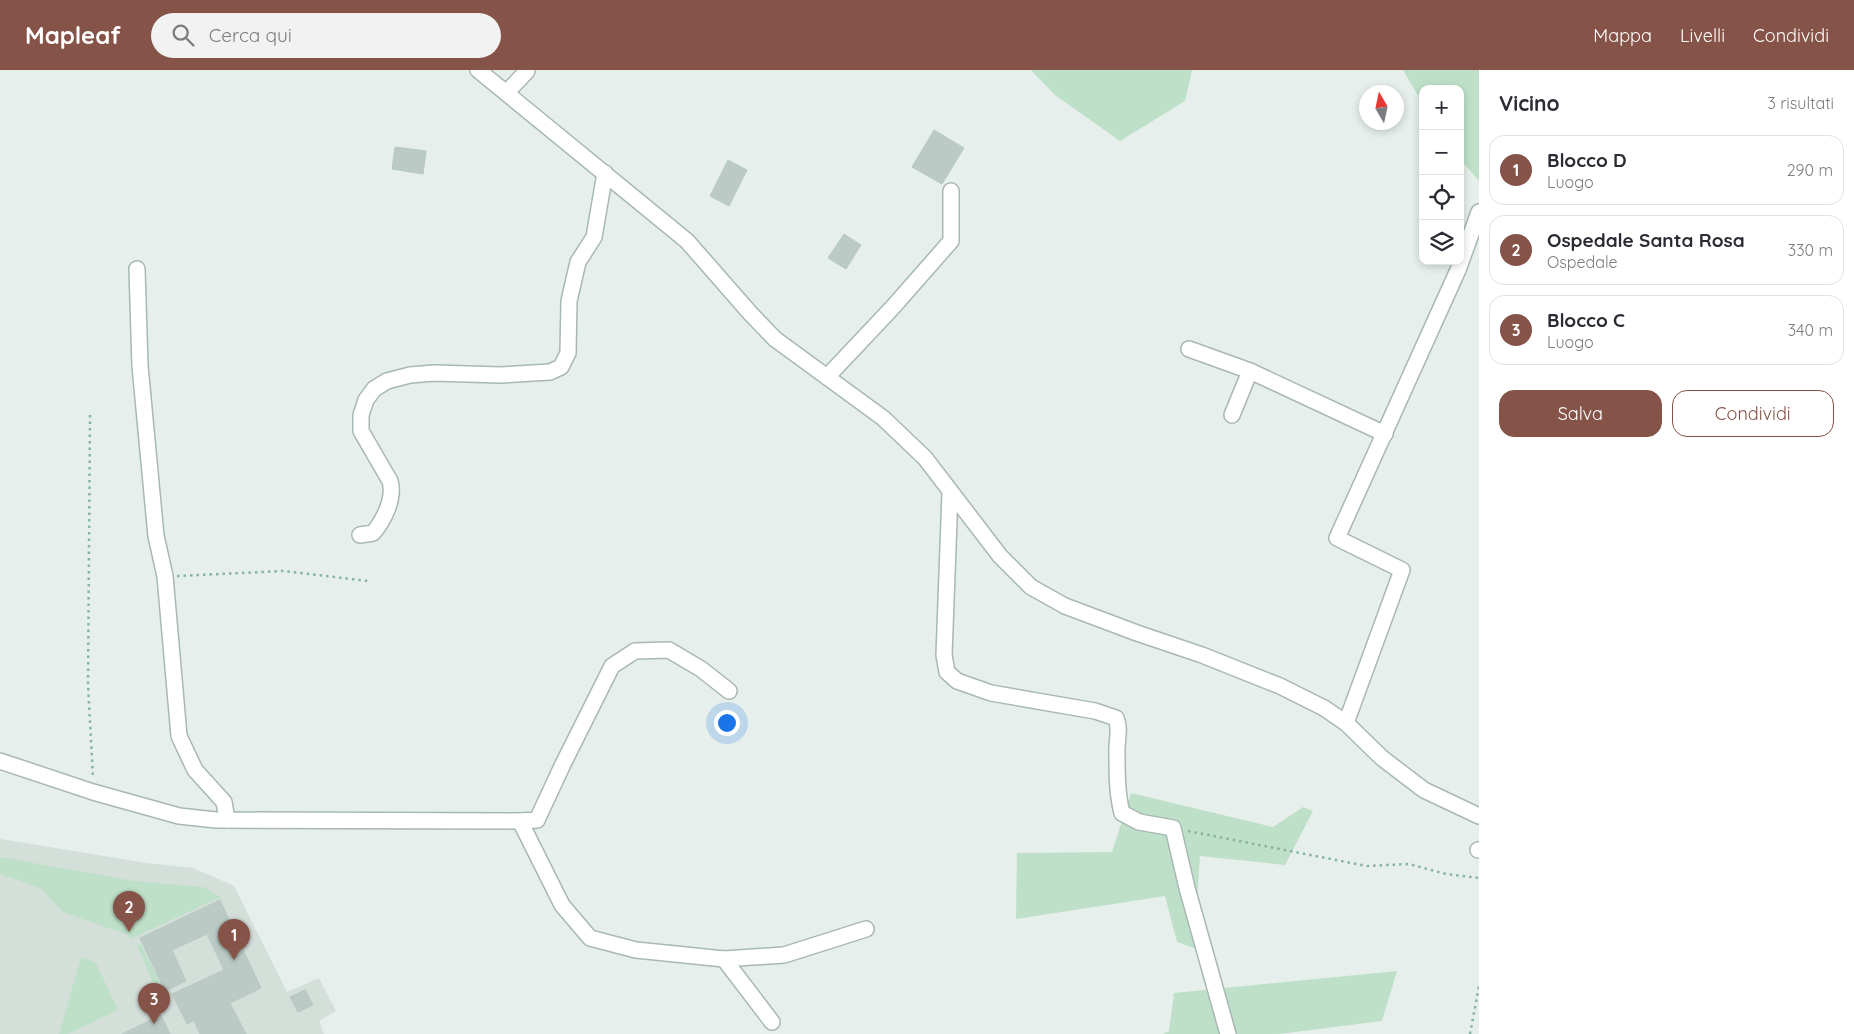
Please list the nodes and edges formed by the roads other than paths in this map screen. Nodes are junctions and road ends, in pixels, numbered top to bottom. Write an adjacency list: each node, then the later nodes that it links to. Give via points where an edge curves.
1 (478, 70): 3 (street)
2 (526, 71): 3 (street)
3 (507, 92): 4 (street)
4 (606, 173): 10 (street, via 687,241 775,339); 14 (street, via 594,237 578,262 569,301 568,353 561,368 550,372 500,375 410,375 387,381 374,389 361,415 361,431 393,490 382,522 373,533)
5 (951, 191): 10 (street, via 951,241)
6 (1479, 212): 12 (street, via 1458,270)
7 (137, 269): 19 (street, via 143,394 156,536 165,576 179,736 196,770 224,802)
8 (1189, 349): 9 (street)
9 (1250, 371): 11 (street); 12 (street)
10 (827, 377): 13 (street, via 883,418 925,458)
11 (1232, 415)
12 (1385, 434): 16 (street, via 1338,538 1402,570)
13 (950, 493): 16 (street, via 1000,556 1030,587 1065,606 1280,686); 24 (street, via 944,655 947,672 956,681 991,692 1116,718 1119,726 1116,751 1118,798 1122,814 1139,822 1173,828)
14 (360, 535)
15 (730, 692): 20 (street, via 669,650 635,651 612,666 537,820)
16 (1346, 723): 18 (street, via 1382,758 1424,790)
17 (0, 761): 19 (street, via 179,816)
18 (1479, 816)
19 (227, 820): 20 (street)
20 (520, 821): 22 (street, via 562,905 590,938 636,950)
21 (866, 929): 22 (street, via 784,955)
22 (724, 959): 23 (street)
23 (772, 1022)
24 (1228, 1034)

